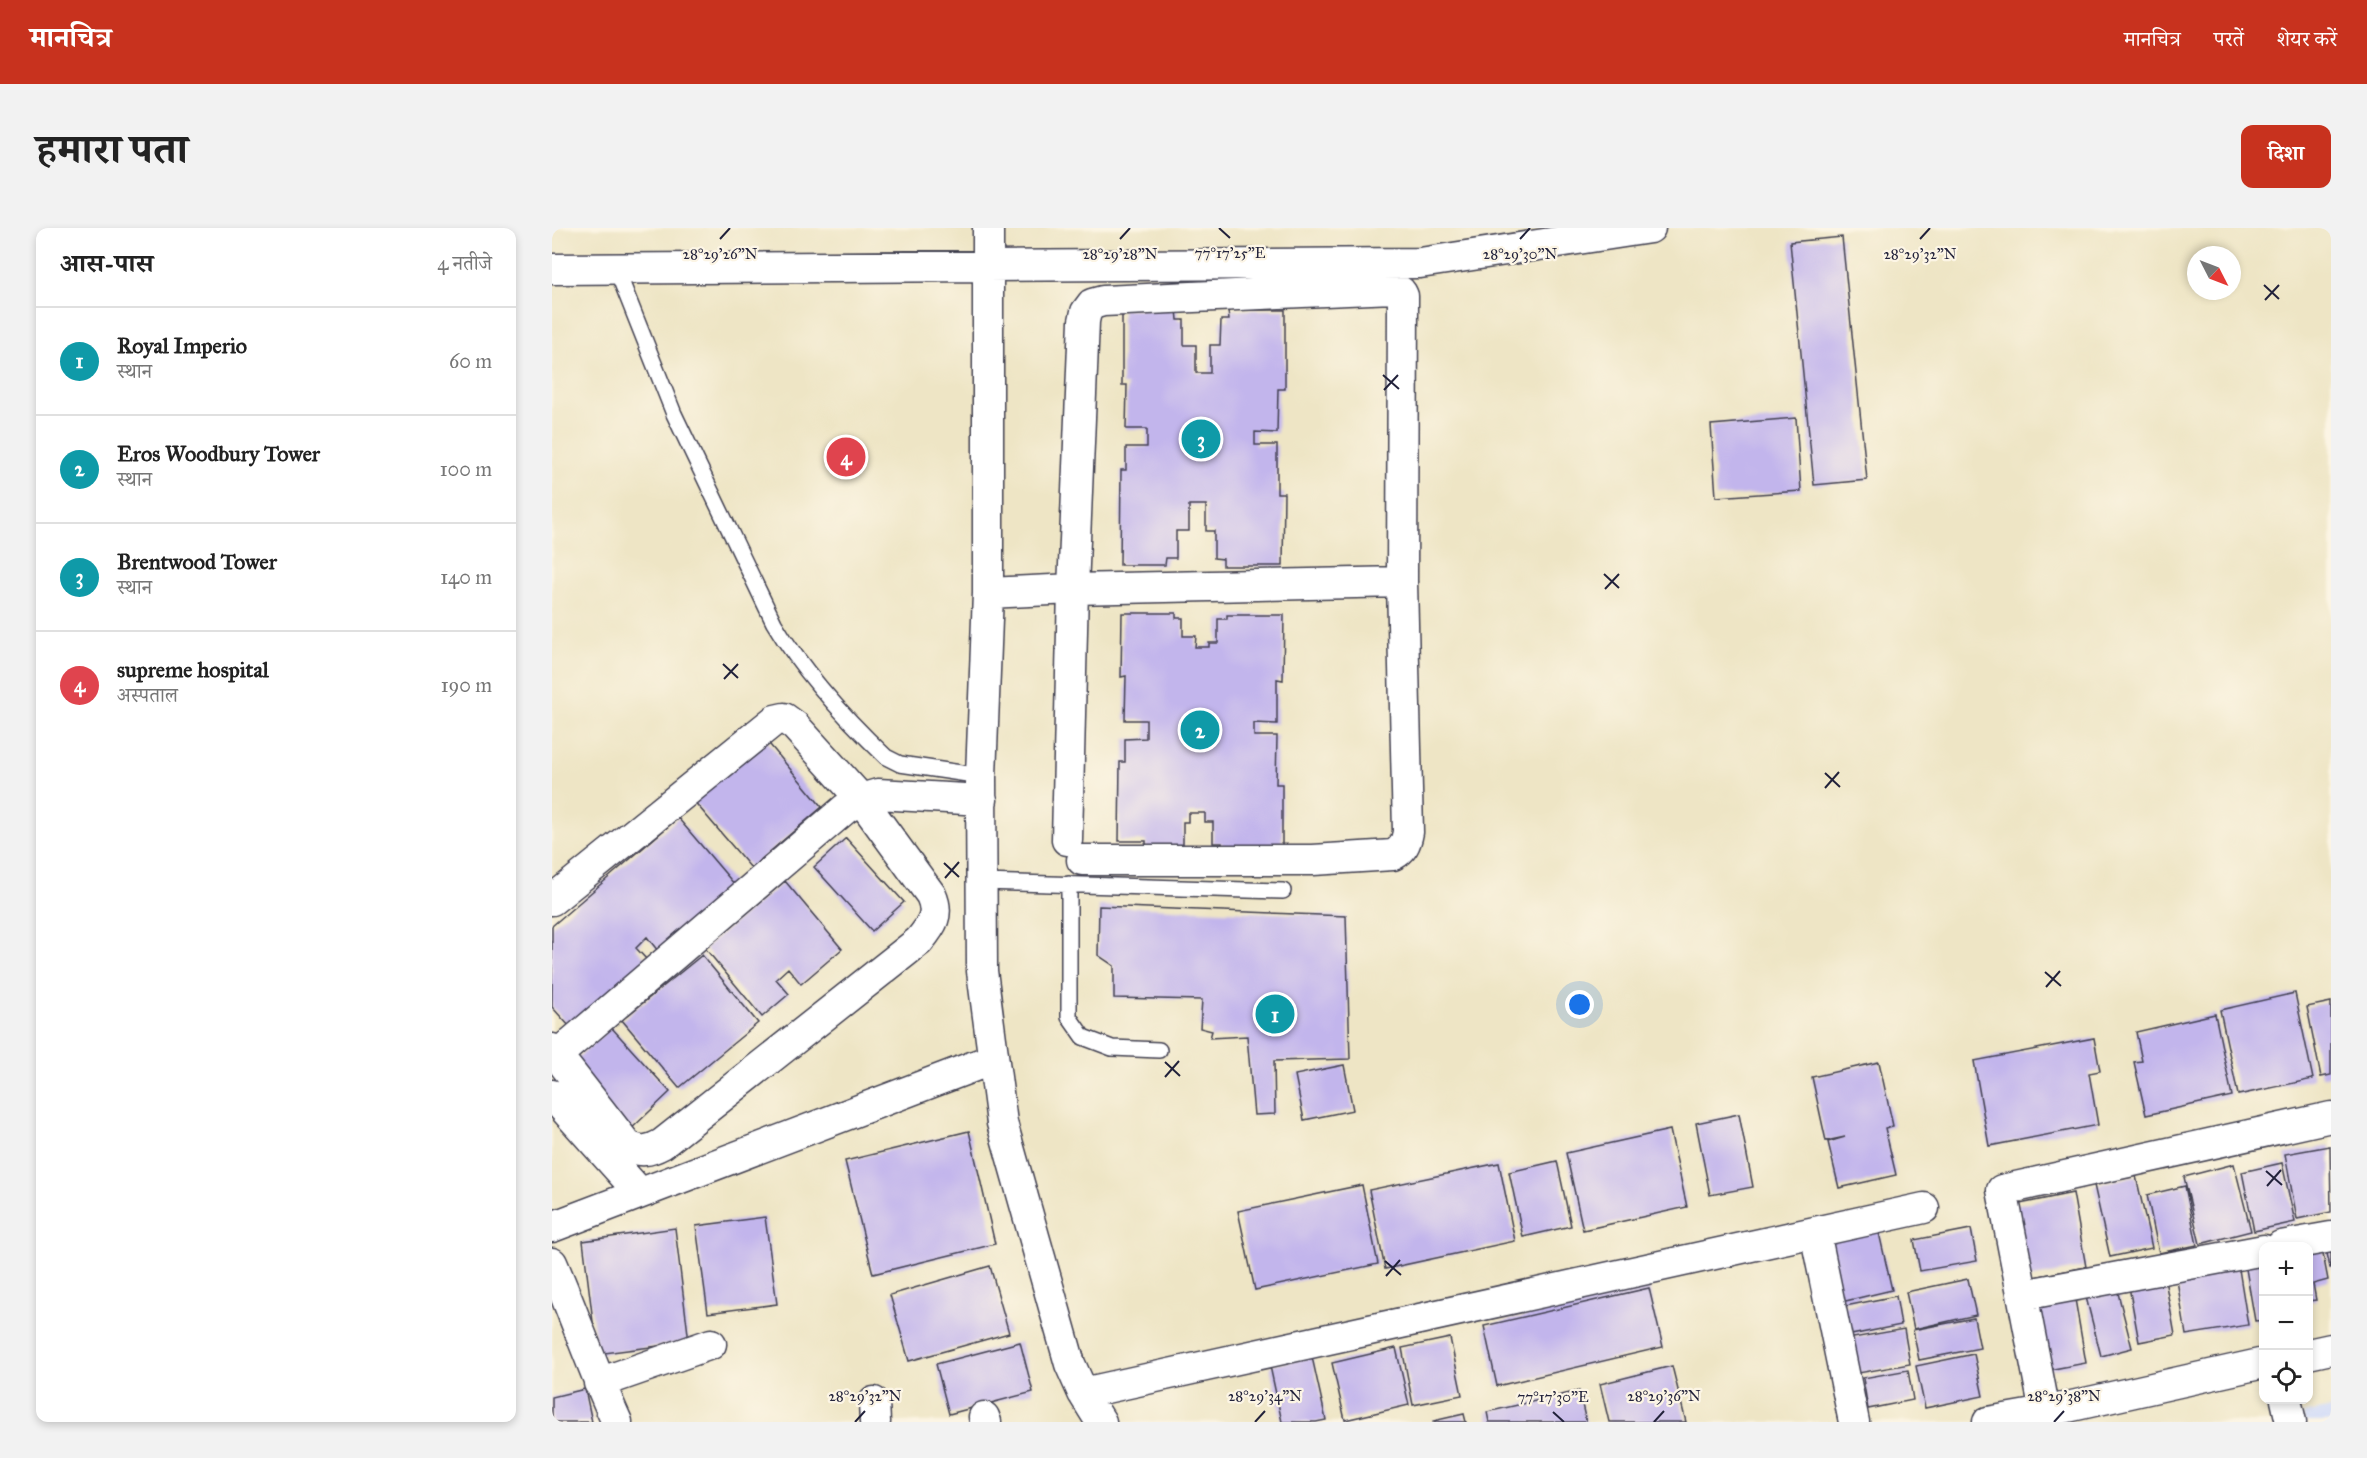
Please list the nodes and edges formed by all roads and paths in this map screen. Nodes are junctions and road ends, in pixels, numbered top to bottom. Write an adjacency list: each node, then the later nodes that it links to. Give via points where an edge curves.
1 (988, 228): 4 (street)
2 (1650, 228): 3 (street)
3 (1476, 241): 4 (street, via 1408,263)
4 (988, 264): 6 (street); 9 (street)
5 (552, 268): 6 (street)
6 (616, 268): 10 (lane, via 674,414 786,644 886,756 900,764)
7 (1401, 582): 8 (street); 8 (street, via 1403,296 1393,288 1092,304 1084,321); 12 (street, via 1408,832 1400,851 1393,855 1313,860)
8 (1073, 589): 9 (street); 12 (street)
9 (988, 593): 10 (street)
10 (981, 788): 11 (street, via 878,794); 13 (street)
11 (861, 799): 15 (street, via 795,726 784,718 775,720); 17 (street, via 845,808); 17 (street, via 936,906 934,922 919,941 650,1151 627,1145)
12 (1073, 862): 13 (lane); 14 (lane); 16 (lane, via 1069,1017 1083,1037 1112,1048)
13 (982, 882): 18 (street, via 982,971)
14 (1283, 891)
15 (552, 900)
16 (1159, 1050)
17 (555, 1052)
18 (993, 1059): 21 (street); 35 (street, via 1002,1124 1071,1364)
19 (552, 1095): 21 (street)
20 (2331, 1117): 29 (street, via 2002,1190)
21 (640, 1193): 23 (street)
22 (1923, 1208): 24 (street)
23 (552, 1227)
24 (1815, 1232): 35 (street); 40 (street)
25 (2331, 1237): 26 (street)
26 (2303, 1242)
27 (2259, 1251): 29 (street)
28 (555, 1276): 34 (street)
29 (2023, 1295): 37 (street)
30 (711, 1344): 34 (street)
31 (2331, 1349): 32 (street)
32 (2313, 1353)
33 (2259, 1364): 37 (street)
34 (599, 1383): 38 (street)
35 (1083, 1393): 39 (street)
36 (2287, 1404): 42 (street)
37 (2045, 1412): 41 (street)
38 (617, 1422)
39 (1101, 1422)
40 (1854, 1422)
41 (1988, 1422)
42 (2291, 1422)

